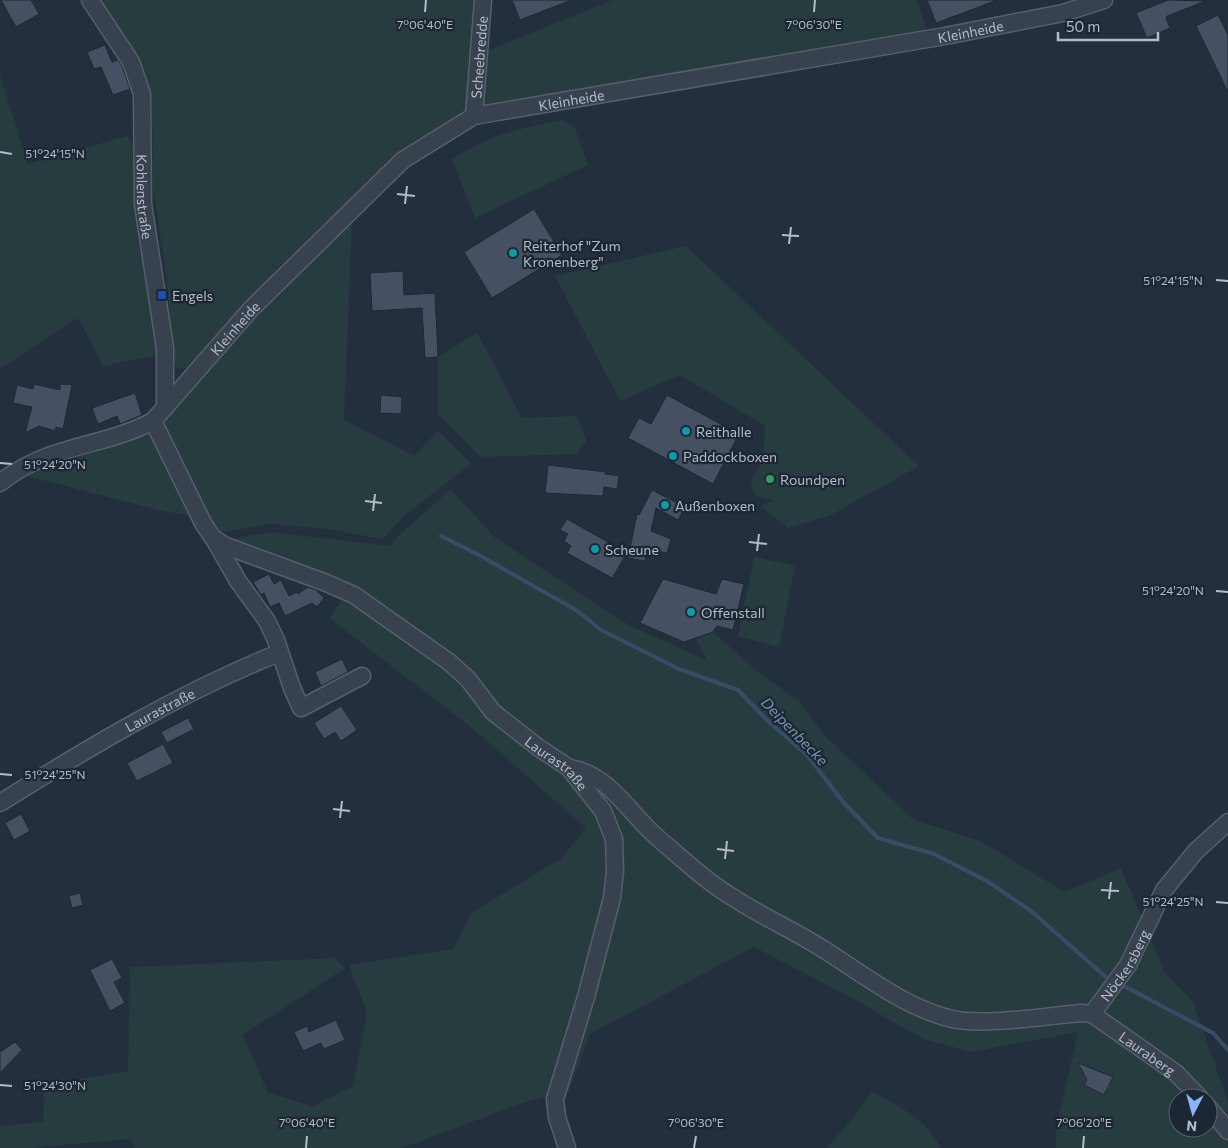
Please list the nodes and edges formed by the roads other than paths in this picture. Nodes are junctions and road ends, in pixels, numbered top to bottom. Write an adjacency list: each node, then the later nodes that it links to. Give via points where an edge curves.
1 (90, 0): 5 (street, Kohlenstraße, via 131,62 142,94 143,204 165,348)
2 (483, 0): 4 (street, Scheebredde)
3 (1104, 0): 4 (street, Kleinheide, via 1063,12 945,36)
4 (474, 116): 5 (street, Kleinheide, via 402,160 251,310)
5 (165, 407): 6 (street, Kleinheide)
6 (153, 421): 7 (street, via 133,430 43,456 20,467); 8 (street)
7 (0, 483)
8 (213, 538): 9 (street, via 267,621); 11 (street, Laurastraße, via 254,558 354,595 449,662 468,679 494,712)
9 (279, 653): 10 (street, via 301,708); 12 (street, Laurastraße, via 181,699)
10 (362, 676)
11 (569, 768): 14 (street, via 596,777 657,837 736,900 783,924 932,1013 973,1020); 18 (street, Laurastraße, via 603,811 614,839 615,871 612,898 588,990 555,1099)
12 (0, 803)
13 (1228, 822): 14 (street, Nöckersberg, via 1196,851 1164,890 1128,965)
14 (1092, 1014): 15 (street, Lauraberg, via 1176,1073)
15 (1190, 1088)
16 (1218, 1119): 17 (street)
17 (1228, 1131)
18 (567, 1148)

